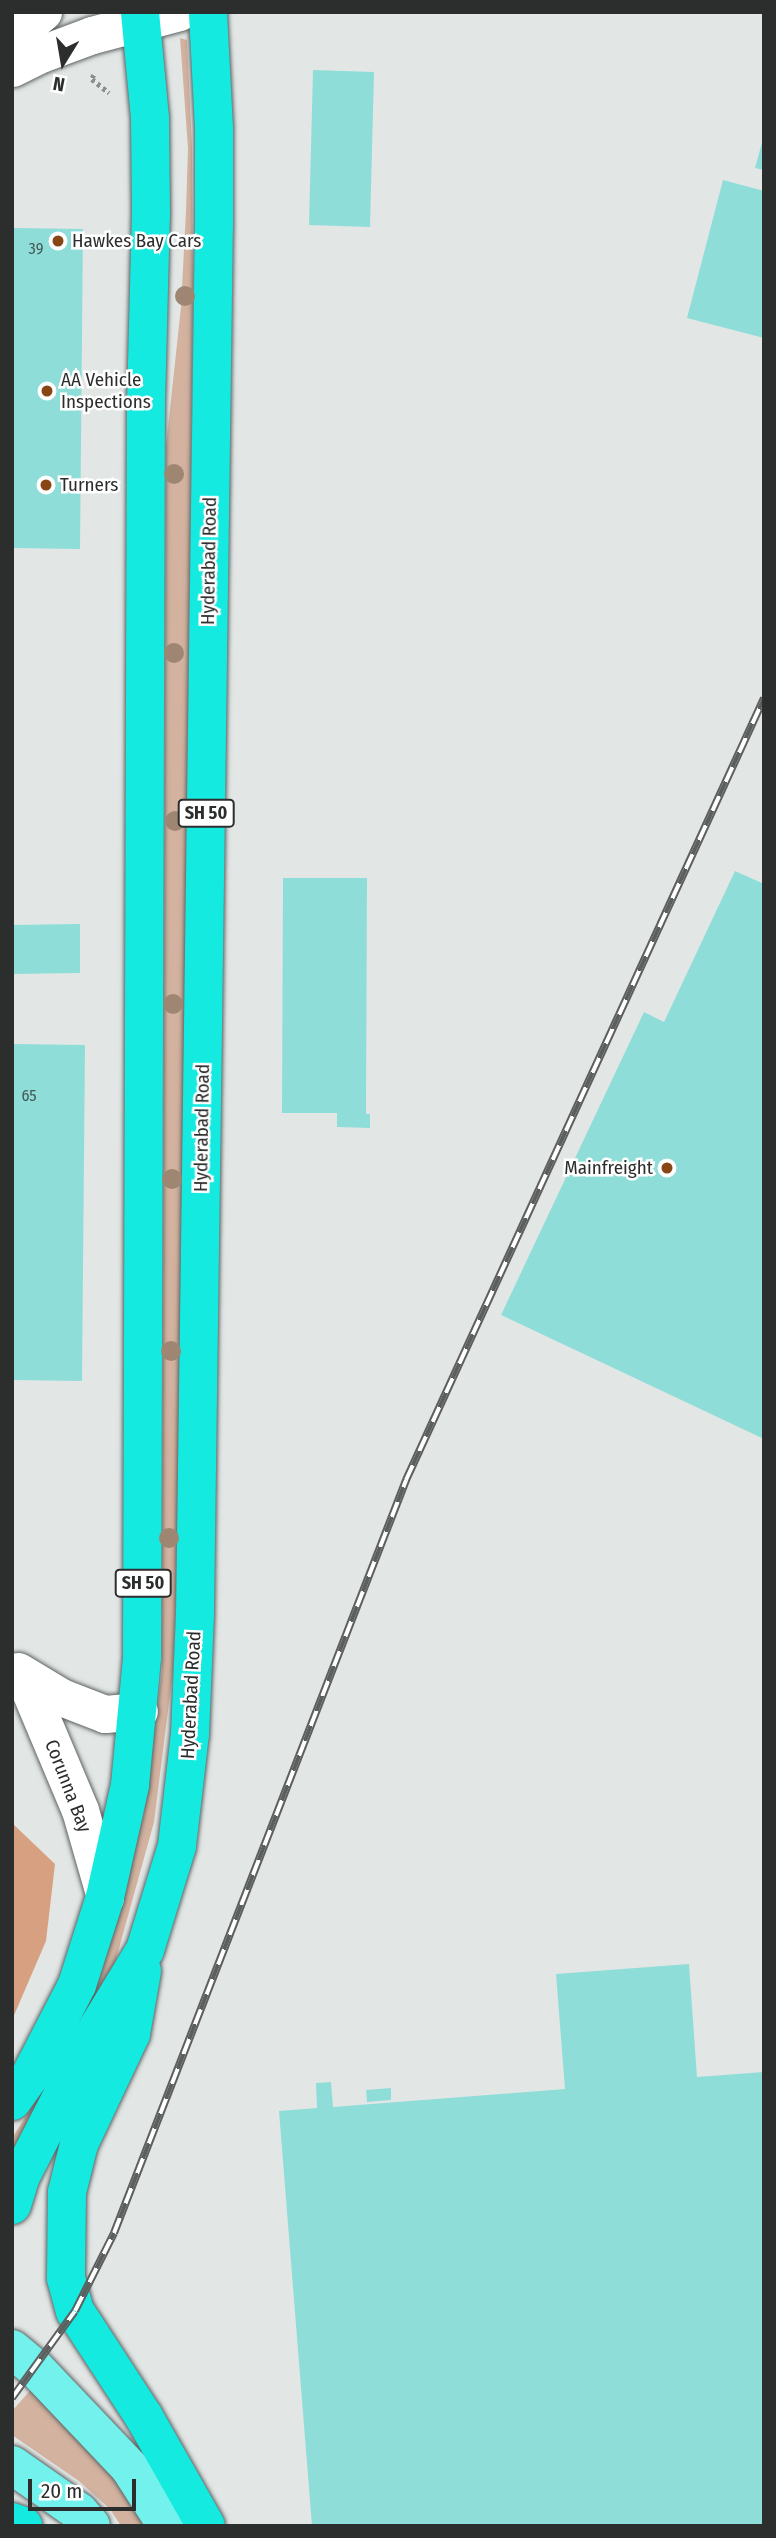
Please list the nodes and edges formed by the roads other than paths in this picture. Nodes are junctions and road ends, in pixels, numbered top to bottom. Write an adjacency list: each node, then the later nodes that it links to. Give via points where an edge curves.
1 (43, 12): 5 (street)
2 (179, 12): 4 (street)
3 (208, 12): 10 (highway, Hyderabad Road / SH 50, via 214,226 195,1614 190,1734 177,1846)
4 (141, 17): 6 (street); 8 (highway, SH 50, via 150,118 151,214)
5 (12, 37)
6 (12, 68)
7 (18, 1671): 8 (street, Corunna Bay, via 61,1697 105,1714); 9 (street, Corunna Bay, via 80,1810)
8 (139, 1711): 9 (highway, SH 50, via 131,1785)
9 (106, 1896): 11 (highway, SH 50, via 77,1985)
10 (145, 1950): 12 (highway, Hyderabad Road / SH 50, via 92,2037 20,2178); 19 (highway, via 131,2034 79,2144 67,2192 66,2278 75,2311 144,2417)
11 (12, 2101)
12 (12, 2205)
13 (12, 2349): 18 (main road, via 129,2467)
14 (12, 2465): 17 (main road, via 79,2512)
15 (12, 2522): 16 (highway)
16 (23, 2526)
17 (90, 2526)
18 (167, 2526)
19 (206, 2526)

